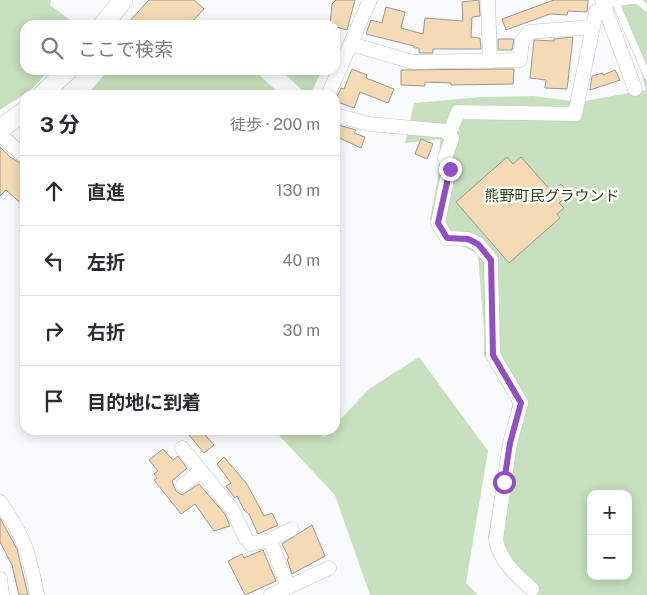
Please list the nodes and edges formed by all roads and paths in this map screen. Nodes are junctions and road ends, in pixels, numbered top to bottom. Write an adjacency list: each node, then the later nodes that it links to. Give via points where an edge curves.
1 (123, 0): 6 (street)
2 (370, 0): 8 (street)
3 (488, 0): 9 (street)
4 (607, 4): 5 (lane, via 637,0); 7 (street, via 596,12); 13 (lane, via 618,8); 14 (street)
5 (647, 8)
6 (107, 20)
7 (592, 27): 9 (street, via 530,32 522,40 520,60); 20 (street, via 575,114 458,112)
8 (351, 44): 9 (street, via 413,62); 10 (street)
9 (490, 60)
10 (340, 68)
11 (63, 75): 15 (street)
12 (337, 75): 16 (street)
13 (647, 75)
14 (635, 89)
15 (47, 90)
16 (330, 90)
17 (20, 115): 19 (street)
18 (340, 116): 20 (street, via 369,124 446,131)
19 (0, 129)
20 (449, 134): 32 (street, via 452,138 445,158 450,169 438,223 447,238 468,239 478,244 491,260 493,355 521,403 510,443 497,548 513,572)
21 (0, 135): 22 (street)
22 (20, 153)
23 (182, 448): 24 (street)
24 (201, 471): 25 (street); 28 (street, via 232,508 251,544)
25 (183, 486)
26 (0, 502): 34 (street, via 28,550)
27 (292, 529): 28 (street)
28 (270, 540): 31 (street)
29 (329, 568): 31 (street)
30 (0, 579): 33 (street)
31 (288, 587): 35 (street)
32 (532, 589)
33 (2, 595)
34 (37, 595)
35 (270, 595)

